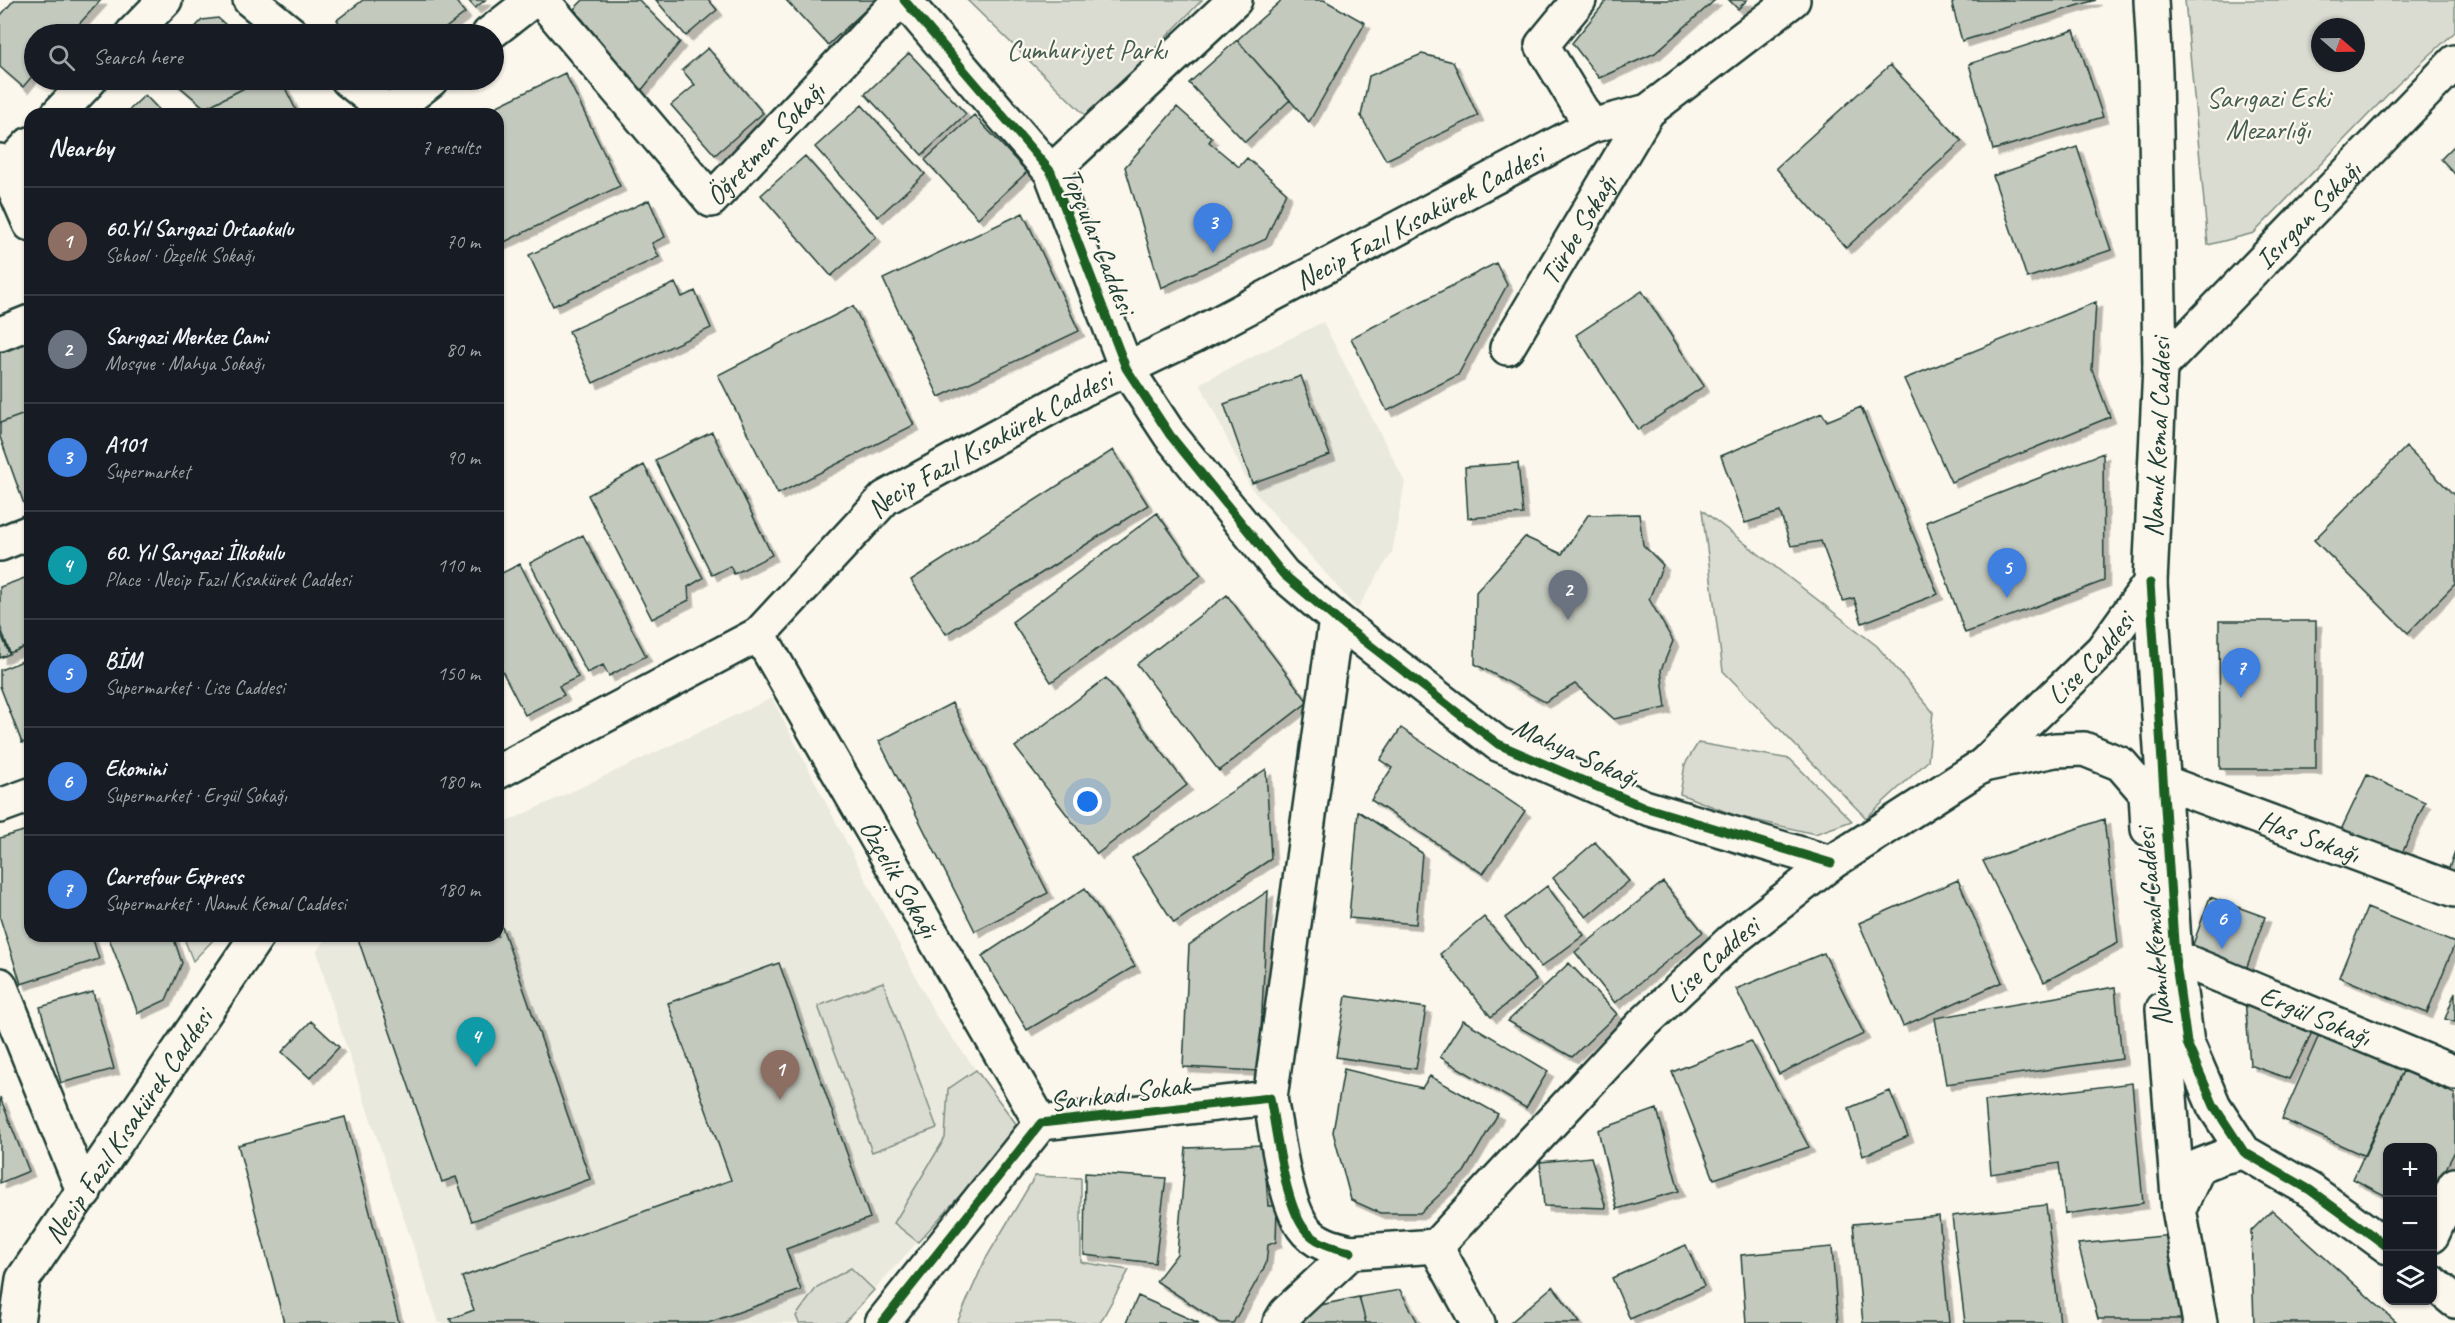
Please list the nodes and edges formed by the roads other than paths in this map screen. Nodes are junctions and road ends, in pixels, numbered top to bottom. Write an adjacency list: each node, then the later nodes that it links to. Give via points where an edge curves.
1 (165, 0): 10 (street)
2 (250, 0): 11 (street)
3 (533, 0): 12 (street)
4 (542, 0): 5 (street, Öğretmen Sokağı, via 711,200)
5 (902, 0): 24 (street, Topçular Caddesi)
6 (1235, 0): 24 (street)
7 (1579, 0): 21 (street, via 1542,45)
8 (1793, 0): 20 (street, Necip Fazıl Kısakürek Caddesi)
9 (2151, 0): 29 (street, Namık Kemal Caddesi)
10 (142, 24)
11 (280, 24)
12 (502, 24)
13 (2455, 62): 29 (street, Isırgan Sokağı)
14 (81, 90): 17 (street)
15 (360, 90): 18 (street)
16 (418, 90): 19 (street)
17 (64, 108)
18 (382, 108)
19 (395, 108)
20 (1648, 111): 21 (street, Necip Fazıl Kısakürek Caddesi); 28 (street, Türbe Sokağı)
21 (1591, 126): 30 (street, Necip Fazıl Kısakürek Caddesi)
22 (24, 149): 23 (street)
23 (3, 165): 25 (street)
24 (1051, 172): 30 (street, Topçular Caddesi)
25 (24, 211)
26 (24, 324): 27 (street)
27 (0, 334)
28 (1507, 348)
29 (2160, 367): 33 (street, Namık Kemal Caddesi)
30 (1126, 368): 34 (street, Topçular Caddesi, via 1170,435 1283,574); 35 (street, Necip Fazıl Kısakürek Caddesi, via 885,498)
31 (24, 534): 32 (street)
32 (0, 544)
33 (2150, 583): 36 (street, Lise Caddesi, via 2102,650); 38 (street, Namık Kemal Caddesi)
34 (1336, 619): 41 (street, Mahya Sokağı, via 1498,744 1644,807); 47 (street)
35 (759, 634): 37 (street, Necip Fazıl Kısakürek Caddesi); 48 (street, Özçelik Sokağı)
36 (1983, 765): 41 (street, Lise Caddesi); 52 (street, Namık Kemal Caddesi, via 2055,750 2084,749 2121,764 2146,794)
37 (504, 769)
38 (2163, 782): 42 (street, Has Sokağı); 44 (street, Namık Kemal Caddesi)
39 (24, 797): 40 (street)
40 (0, 806)
41 (1831, 863): 55 (street, Lise Caddesi, via 1731,941 1644,1024)
42 (2455, 890)
43 (253, 942): 51 (street, Necip Fazıl Kısakürek Caddesi)
44 (2175, 957): 46 (street, Ergül Sokağı); 49 (street, Namık Kemal Caddesi, via 2187,1043 2214,1106)
45 (0, 985): 51 (street)
46 (2455, 1073)
47 (1270, 1098): 48 (street, Sarıkadı Sokak); 56 (street, via 1290,1195 1304,1228 1326,1245)
48 (1041, 1123): 60 (street, Sarıkadı Sokak)
49 (2244, 1152): 52 (street, via 2199,1166); 54 (street, Namık Kemal Caddesi, via 2310,1190)
50 (2455, 1185): 53 (street)
51 (84, 1193): 59 (street, Necip Fazıl Kısakürek Caddesi, via 23,1279)
52 (2179, 1209): 63 (street, Namık Kemal Caddesi)
53 (2437, 1227)
54 (2383, 1243)
55 (1436, 1246): 56 (street); 62 (street)
56 (1351, 1252): 61 (street)
57 (2437, 1285): 58 (street)
58 (2455, 1301)
59 (17, 1323)
60 (882, 1323)
61 (1280, 1323)
62 (1478, 1323)
63 (2200, 1323)

